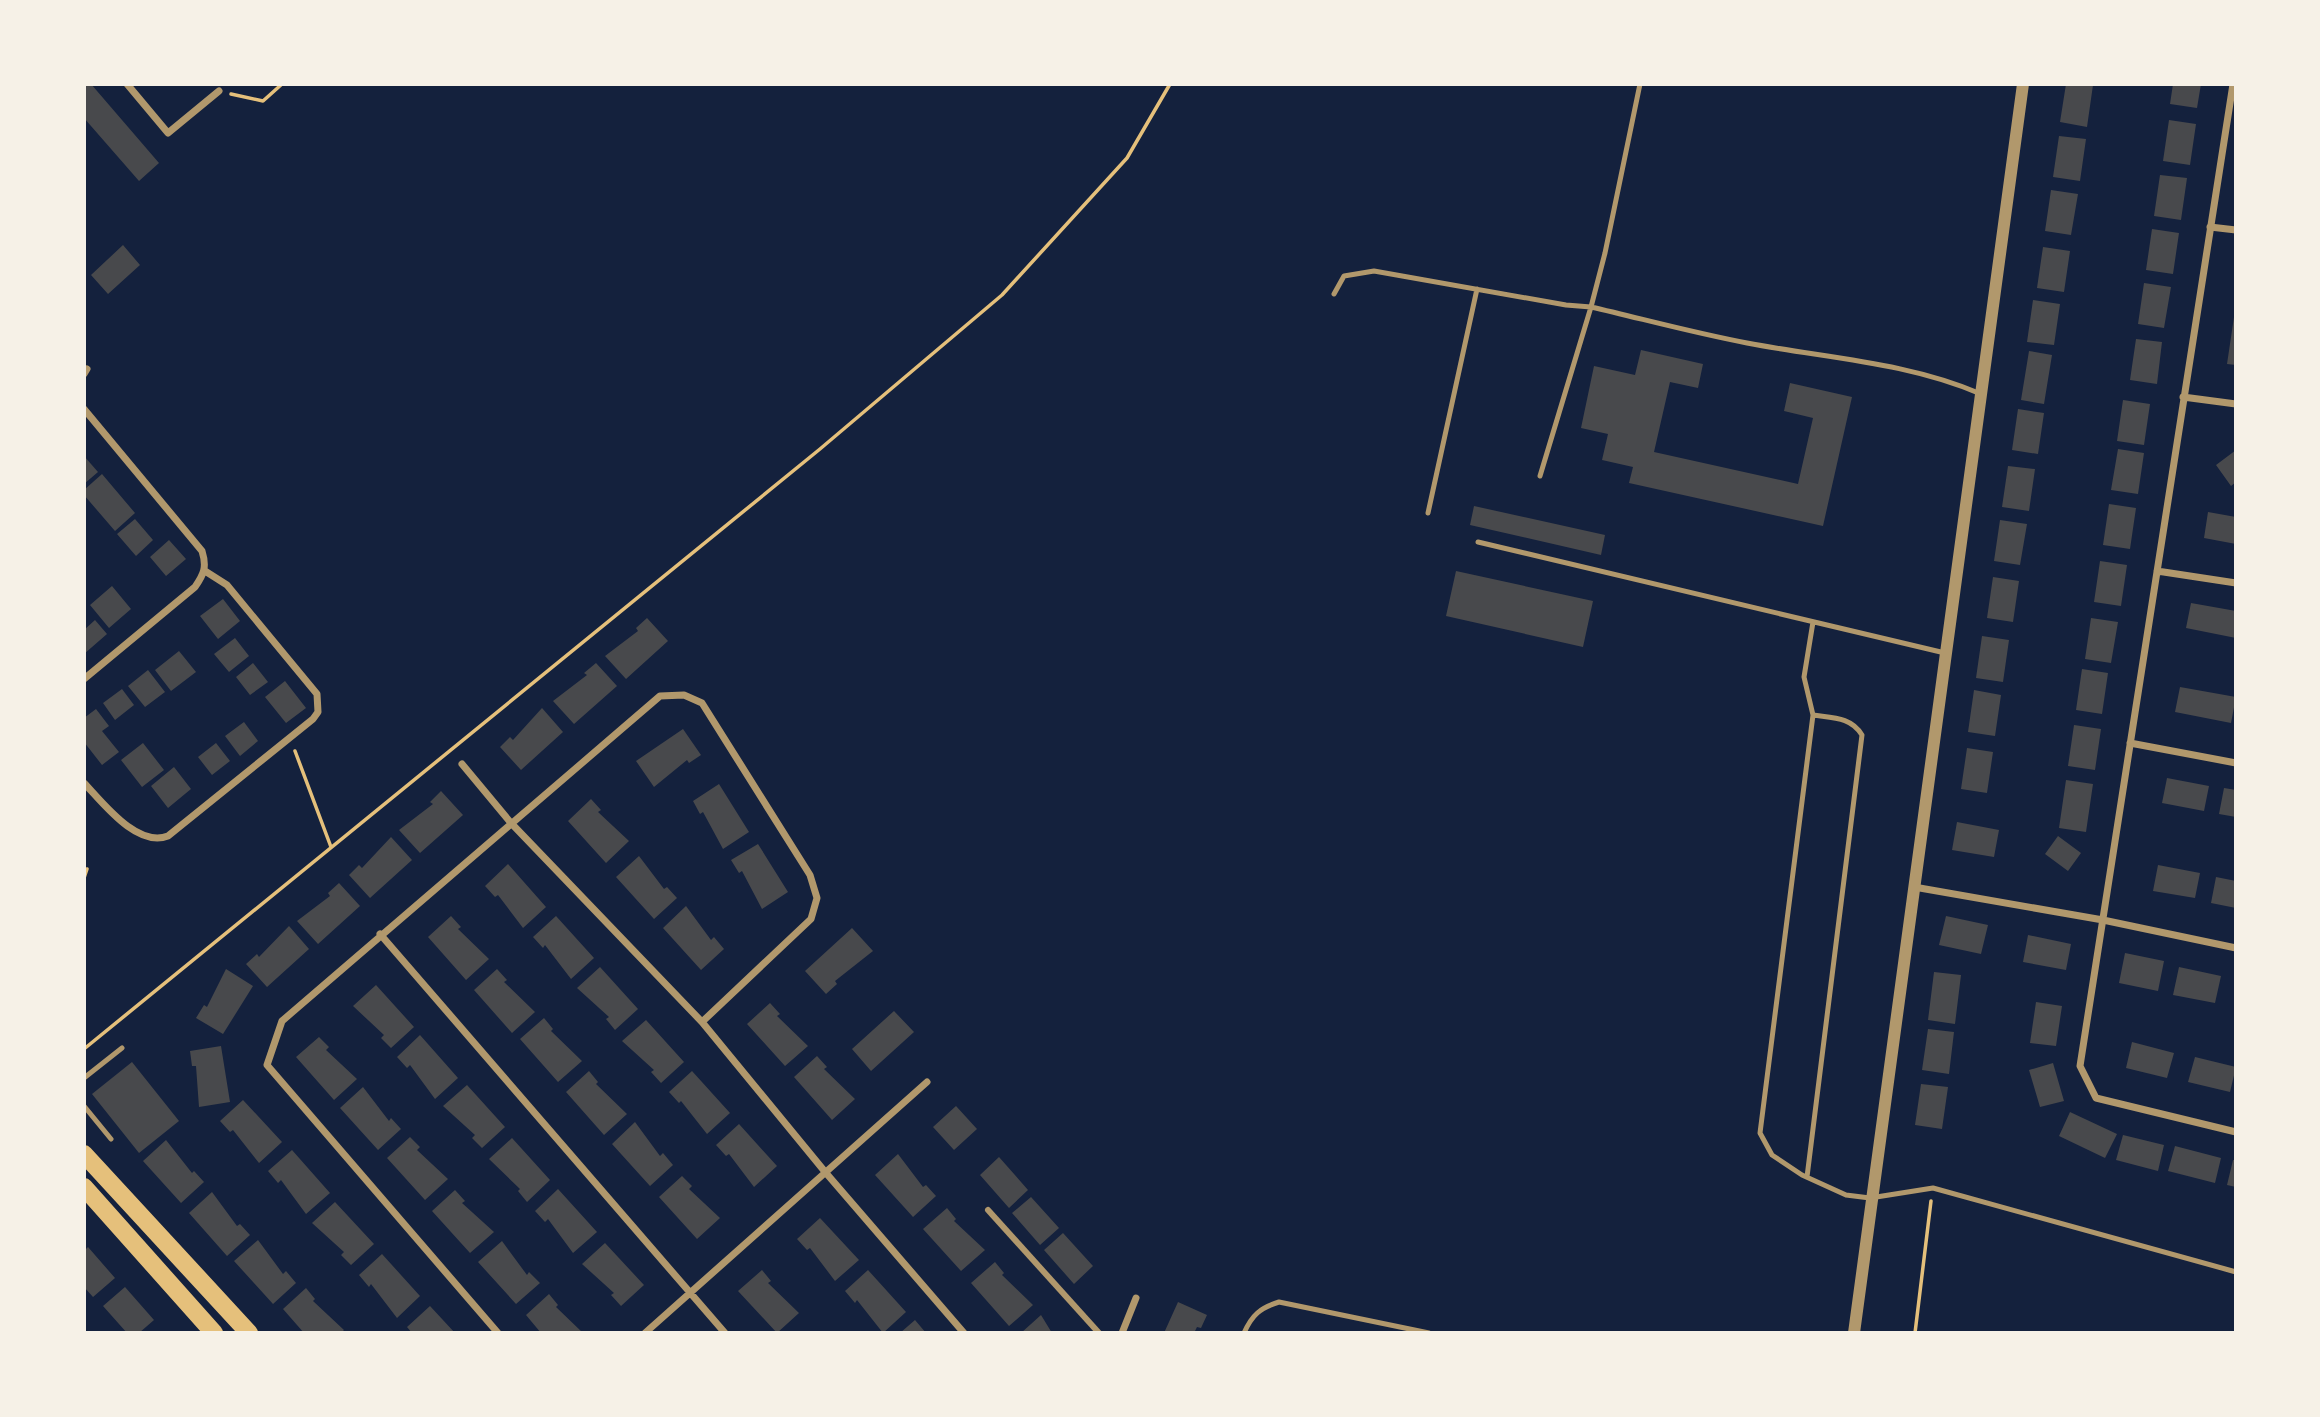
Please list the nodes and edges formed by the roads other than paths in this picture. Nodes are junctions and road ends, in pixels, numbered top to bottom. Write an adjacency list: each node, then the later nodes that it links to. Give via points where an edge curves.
1 (127, 84): 5 (street, via 168,133)
2 (1640, 84): 10 (lane)
3 (2023, 84): 11 (street)
4 (2232, 84): 6 (street)
5 (219, 90)
6 (2210, 227): 7 (street); 12 (street)
7 (2236, 230)
8 (1477, 289): 9 (lane, via 1374,271 1344,276); 10 (lane); 16 (lane)
9 (1334, 294)
10 (1591, 307): 11 (lane, via 1746,343 1888,365); 15 (lane)
11 (1981, 394): 22 (street)
12 (2183, 397): 13 (street); 19 (street)
13 (2236, 404)
14 (84, 409): 18 (street, via 202,551)
15 (1540, 476)
16 (1428, 513)
17 (1478, 542): 21 (lane)
18 (205, 571): 23 (street, via 195,587); 28 (street, via 227,585 317,694 318,712 160,839 124,822)
19 (2157, 571): 20 (street); 25 (street)
20 (2236, 583)
21 (1813, 622): 22 (lane); 24 (lane, via 1804,677)
22 (1945, 653): 30 (street)
23 (84, 679)
24 (1814, 715): 43 (lane, via 1760,1133 1772,1155); 43 (lane, via 1843,719 1856,725 1862,736)
25 (2130, 743): 26 (street); 31 (street)
26 (2236, 763)
27 (461, 764): 29 (street)
28 (84, 783)
29 (511, 822): 32 (street); 34 (street); 34 (street, via 660,696 684,695 702,703 810,876 817,898 811,919)
30 (1914, 887): 31 (street); 45 (street)
31 (2103, 920): 33 (street); 39 (street, via 2080,1066 2096,1098)
32 (380, 934): 48 (street); 52 (street, via 282,1021 267,1065)
33 (2236, 948)
34 (702, 1022): 42 (street)
35 (122, 1048): 36 (lane)
36 (84, 1078)
37 (927, 1082): 42 (street)
38 (84, 1106): 40 (lane)
39 (2236, 1132)
40 (111, 1139)
41 (84, 1154): 51 (main road)
42 (826, 1173): 48 (street); 55 (street)
43 (1807, 1177): 45 (lane, via 1846,1195)
44 (84, 1186): 50 (main road)
45 (1870, 1198): 47 (lane, via 1933,1188); 60 (street)
46 (988, 1210): 56 (street)
47 (2236, 1272)
48 (690, 1294): 53 (street); 54 (street)
49 (1136, 1298): 57 (street)
50 (214, 1333)
51 (249, 1333)
52 (498, 1333)
53 (645, 1333)
54 (725, 1333)
55 (964, 1333)
56 (1099, 1333)
57 (1122, 1333)
58 (1244, 1333): 59 (lane, via 1263,1307 1279,1302)
59 (1429, 1333)
60 (1854, 1333)

